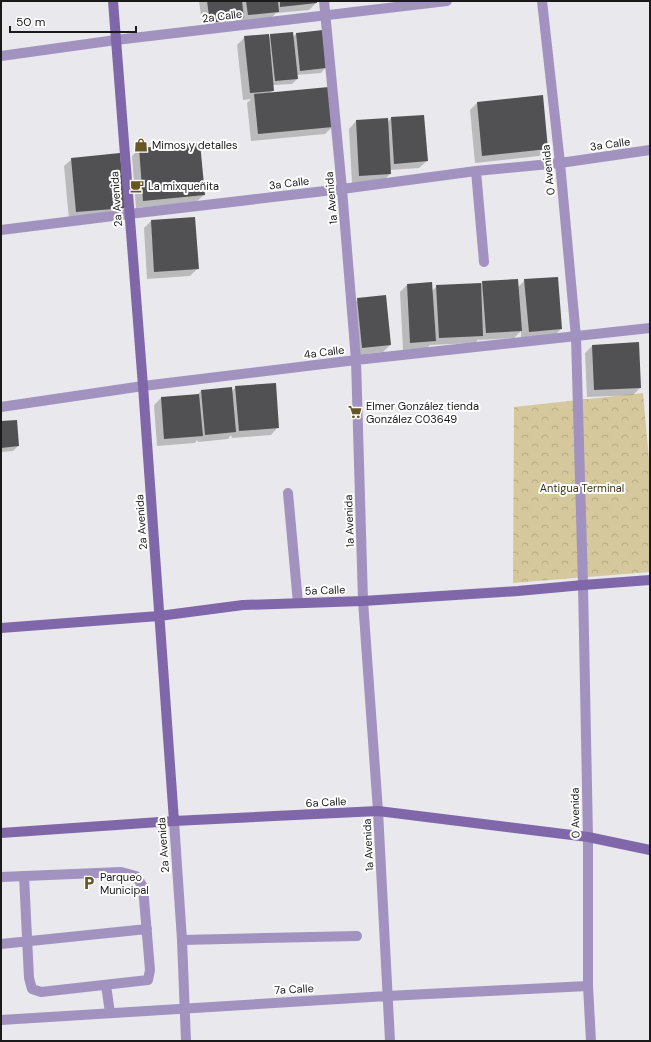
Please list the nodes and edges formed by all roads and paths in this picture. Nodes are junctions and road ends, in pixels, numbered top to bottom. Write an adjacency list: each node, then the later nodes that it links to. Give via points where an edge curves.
1 (113, 1): 6 (main road, 2a Avenida)
2 (324, 1): 5 (street, 1a Avenida)
3 (446, 1): 5 (street, 2a Calle)
4 (542, 1): 9 (street, 0 Avenida)
5 (326, 16): 6 (street, 2a Calle); 11 (street, 1a Avenida)
6 (116, 40): 7 (street, 2a Calle); 12 (main road, 2a Avenida)
7 (1, 56)
8 (650, 150): 9 (street, 3a Calle)
9 (560, 163): 10 (street, 3a Calle); 16 (street, 0 Avenida)
10 (476, 171): 11 (street, 3a Calle); 14 (street)
11 (342, 189): 12 (street, 3a Calle); 17 (street, 1a Avenida)
12 (129, 214): 13 (street, 3a Calle); 18 (main road, 2a Avenida)
13 (1, 230)
14 (484, 262)
15 (650, 328): 16 (street, 4a Calle)
16 (576, 337): 17 (street, 4a Calle); 22 (street, 0 Avenida)
17 (356, 360): 18 (street, 4a Calle); 23 (street, 1a Avenida)
18 (143, 386): 19 (street, 4a Calle); 25 (main road, 2a Avenida)
19 (1, 407)
20 (288, 493): 24 (street)
21 (650, 580): 22 (main road, 5a Calle)
22 (583, 585): 23 (main road, 5a Calle); 30 (street, 0 Avenida)
23 (363, 601): 24 (main road, 5a Calle); 27 (street, 1a Avenida)
24 (298, 603): 25 (main road, 5a Calle, via 243,605)
25 (159, 616): 26 (main road, 5a Calle); 28 (main road, 2a Avenida)
26 (1, 628)
27 (378, 811): 28 (main road, 6a Calle); 30 (main road, 6a Calle); 41 (street, 1a Avenida)
28 (174, 821): 29 (main road, 6a Calle); 36 (street, 2a Avenida)
29 (1, 833)
30 (588, 837): 31 (main road, 6a Calle); 40 (street, 0 Avenida)
31 (650, 850)
32 (24, 876): 33 (street); 34 (street, via 121,872 136,876 143,887); 37 (street)
33 (1, 878)
34 (147, 929): 37 (street); 39 (street, via 150,970 148,980)
35 (357, 936): 36 (street)
36 (182, 940): 42 (street, 2a Avenida)
37 (27, 942): 38 (street); 39 (street, via 32,989 41,992)
38 (1, 944)
39 (106, 985): 43 (street)
40 (588, 986): 41 (street, 7a Calle); 47 (street, 0 Avenida)
41 (387, 996): 42 (street, 7a Calle); 46 (street, 1a Avenida)
42 (184, 1008): 43 (street, 7a Calle); 45 (street, 2a Avenida)
43 (110, 1013): 44 (street, 7a Calle)
44 (1, 1020)
45 (186, 1041)
46 (390, 1041)
47 (591, 1041)

